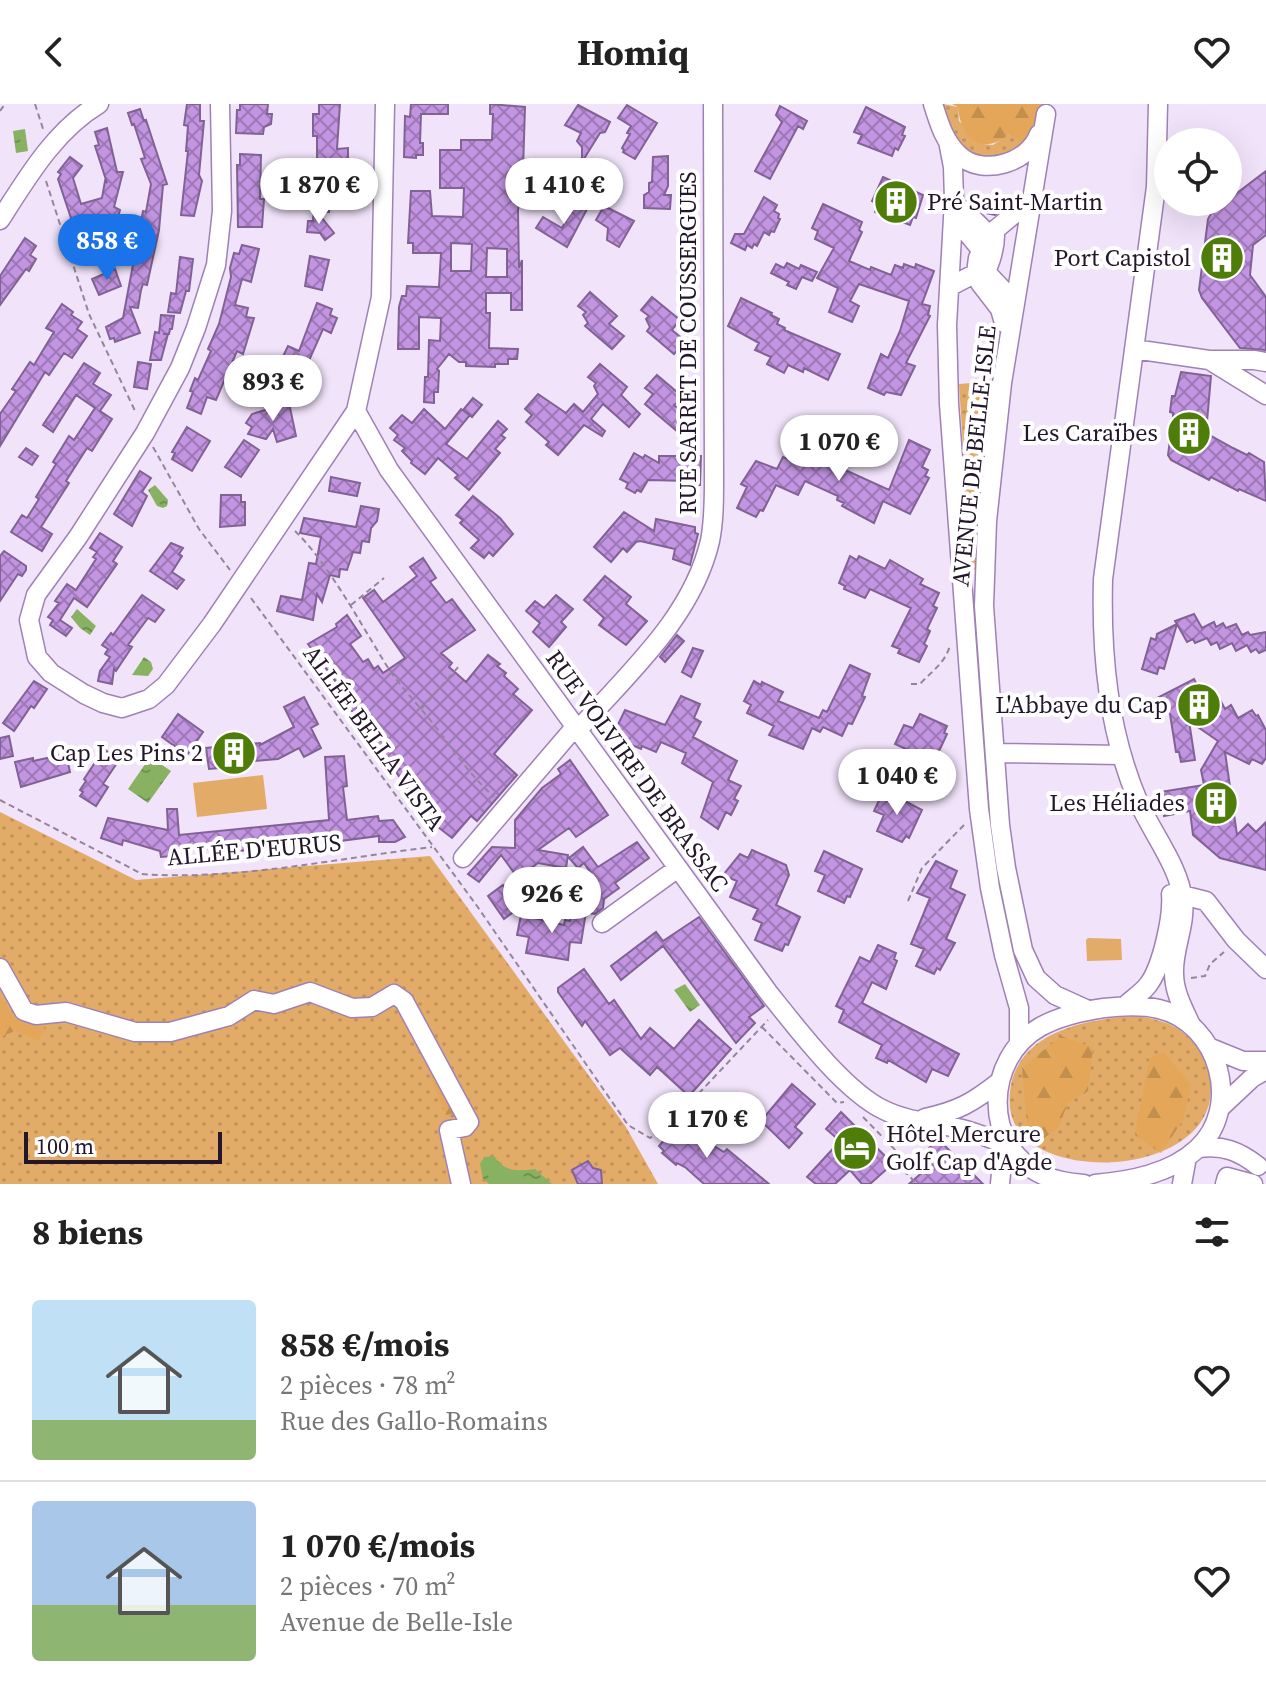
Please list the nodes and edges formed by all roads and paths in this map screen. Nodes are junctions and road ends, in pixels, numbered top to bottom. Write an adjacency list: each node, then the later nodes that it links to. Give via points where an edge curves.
1 (5, 104): 9 (path)
2 (99, 104): 12 (street, via 79,116)
3 (220, 104): 25 (street, via 222,211 216,265 180,368)
4 (385, 104): 24 (street, via 381,297)
5 (713, 104): 34 (street, RUE SARRET DE COUSSERGUES, via 714,480 709,543 700,576 683,606 656,643)
6 (918, 104): 10 (street)
7 (1046, 109): 11 (street, via 1037,140 1022,157 1002,165 961,157); 14 (street, AVENUE DE BELLE-ISLE)
8 (1156, 109): 19 (street, via 1156,187)
9 (0, 111)
10 (935, 111): 11 (street)
11 (948, 141): 13 (street, AVENUE DE BELLE-ISLE)
12 (41, 162): 15 (street); 25 (path, ALLÉE BELLA VISTA, via 89,314)
13 (954, 200): 17 (street, AVENUE DE BELLE-ISLE); 17 (street, via 989,235 976,273)
14 (1031, 200): 16 (street, via 995,230 996,244); 22 (street, AVENUE DE BELLE-ISLE)
15 (0, 220)
16 (984, 276): 18 (street, via 980,283); 18 (street, via 1004,291)
17 (949, 287): 30 (street, AVENUE DE BELLE-ISLE, via 949,404)
18 (1004, 323): 22 (street)
19 (1134, 349): 20 (street); 36 (street, via 1103,579 1103,651)
20 (1209, 360): 21 (street); 23 (street)
21 (1266, 362)
22 (1002, 383): 35 (street, AVENUE DE BELLE-ISLE, via 984,606)
23 (1266, 395)
24 (356, 411): 26 (street); 34 (street, RUE VOLVIRE DE BRASSAC, via 389,470)
25 (145, 433): 28 (path, ALLÉE BELLA VISTA, via 199,529); 28 (street, via 36,595 29,620 37,657 51,673 103,703 122,708 139,704 166,685)
26 (284, 519): 28 (street); 29 (path)
27 (384, 578): 29 (path)
28 (240, 583): 40 (path, ALLÉE BELLA VISTA)
29 (350, 606): 33 (path)
30 (966, 638): 32 (path, via 951,644 948,655 920,684); 39 (street, AVENUE DE BELLE-ISLE)
31 (460, 665): 33 (path)
32 (911, 684)
33 (421, 709): 38 (path, via 472,777)
34 (576, 728): 38 (street, RUE SARRET DE COUSSERGUES); 43 (street, RUE VOLVIRE DE BRASSAC)
35 (995, 753): 36 (street); 54 (street, AVENUE DE BELLE-ISLE, via 1006,868 1023,950 1036,978 1055,995)
36 (1121, 755): 41 (street)
37 (0, 800): 40 (path, ALLÉE D'EURUS, via 142,874 246,870)
38 (507, 808): 42 (street, RUE SARRET DE COUSSERGUES)
39 (979, 809): 45 (path, via 922,868); 57 (street, AVENUE DE BELLE-ISLE, via 990,888 1019,1008)
40 (433, 846): 56 (path, ALLÉE BELLA VISTA, via 628,1125 650,1138 669,1125)
41 (1163, 852): 44 (street, via 1176,870); 52 (street, via 1172,906 1158,968 1149,985)
42 (463, 858)
43 (678, 868): 47 (street); 53 (street, RUE VOLVIRE DE BRASSAC)
44 (1182, 895): 46 (street); 48 (street, via 1206,901)
45 (908, 901)
46 (1182, 916): 48 (street, via 1204,913); 51 (street)
47 (602, 923)
48 (1232, 934): 50 (street); 51 (path, via 1205,976)
49 (0, 968): 71 (street, via 24,1011 66,1012 135,1032 170,1032 229,1016 254,1000 274,1004 310,992 352,1008 372,1007 394,994 404,1001 469,1122 449,1130)
50 (1266, 969)
51 (1175, 980): 55 (street)
52 (1125, 1006): 54 (street); 55 (street, via 1160,1009)
53 (781, 1008): 56 (path, ALLÉE BELLA VISTA); 65 (street, RUE VOLVIRE DE BRASSAC, via 869,1101)
54 (1088, 1010): 57 (street, via 1039,1027)
55 (1191, 1025): 58 (street)
56 (761, 1026): 62 (path, via 837,1103)
57 (1019, 1044): 61 (street)
58 (1211, 1048): 59 (street, via 1243,1061); 63 (street, via 1221,1076)
59 (1266, 1061)
60 (1266, 1070): 63 (street)
61 (999, 1082): 65 (street, via 954,1112); 66 (street, via 998,1114)
62 (848, 1102)
63 (1220, 1108): 67 (street, via 1208,1136)
64 (857, 1111): 72 (path, via 905,1160 905,1172)
65 (918, 1120): 66 (street, RUE VOLVIRE DE BRASSAC)
66 (1010, 1146): 68 (street); 73 (street)
67 (1193, 1152): 69 (street, via 1216,1146 1232,1150); 70 (street); 77 (street)
68 (1024, 1163): 74 (street); 75 (street, via 1042,1175)
69 (1256, 1175): 78 (street, via 1227,1177)
70 (1123, 1183): 76 (street)
71 (461, 1184)
72 (917, 1184)
73 (1000, 1184)
74 (1031, 1184)
75 (1084, 1184)
76 (1095, 1184)
77 (1182, 1184)
78 (1225, 1184)

